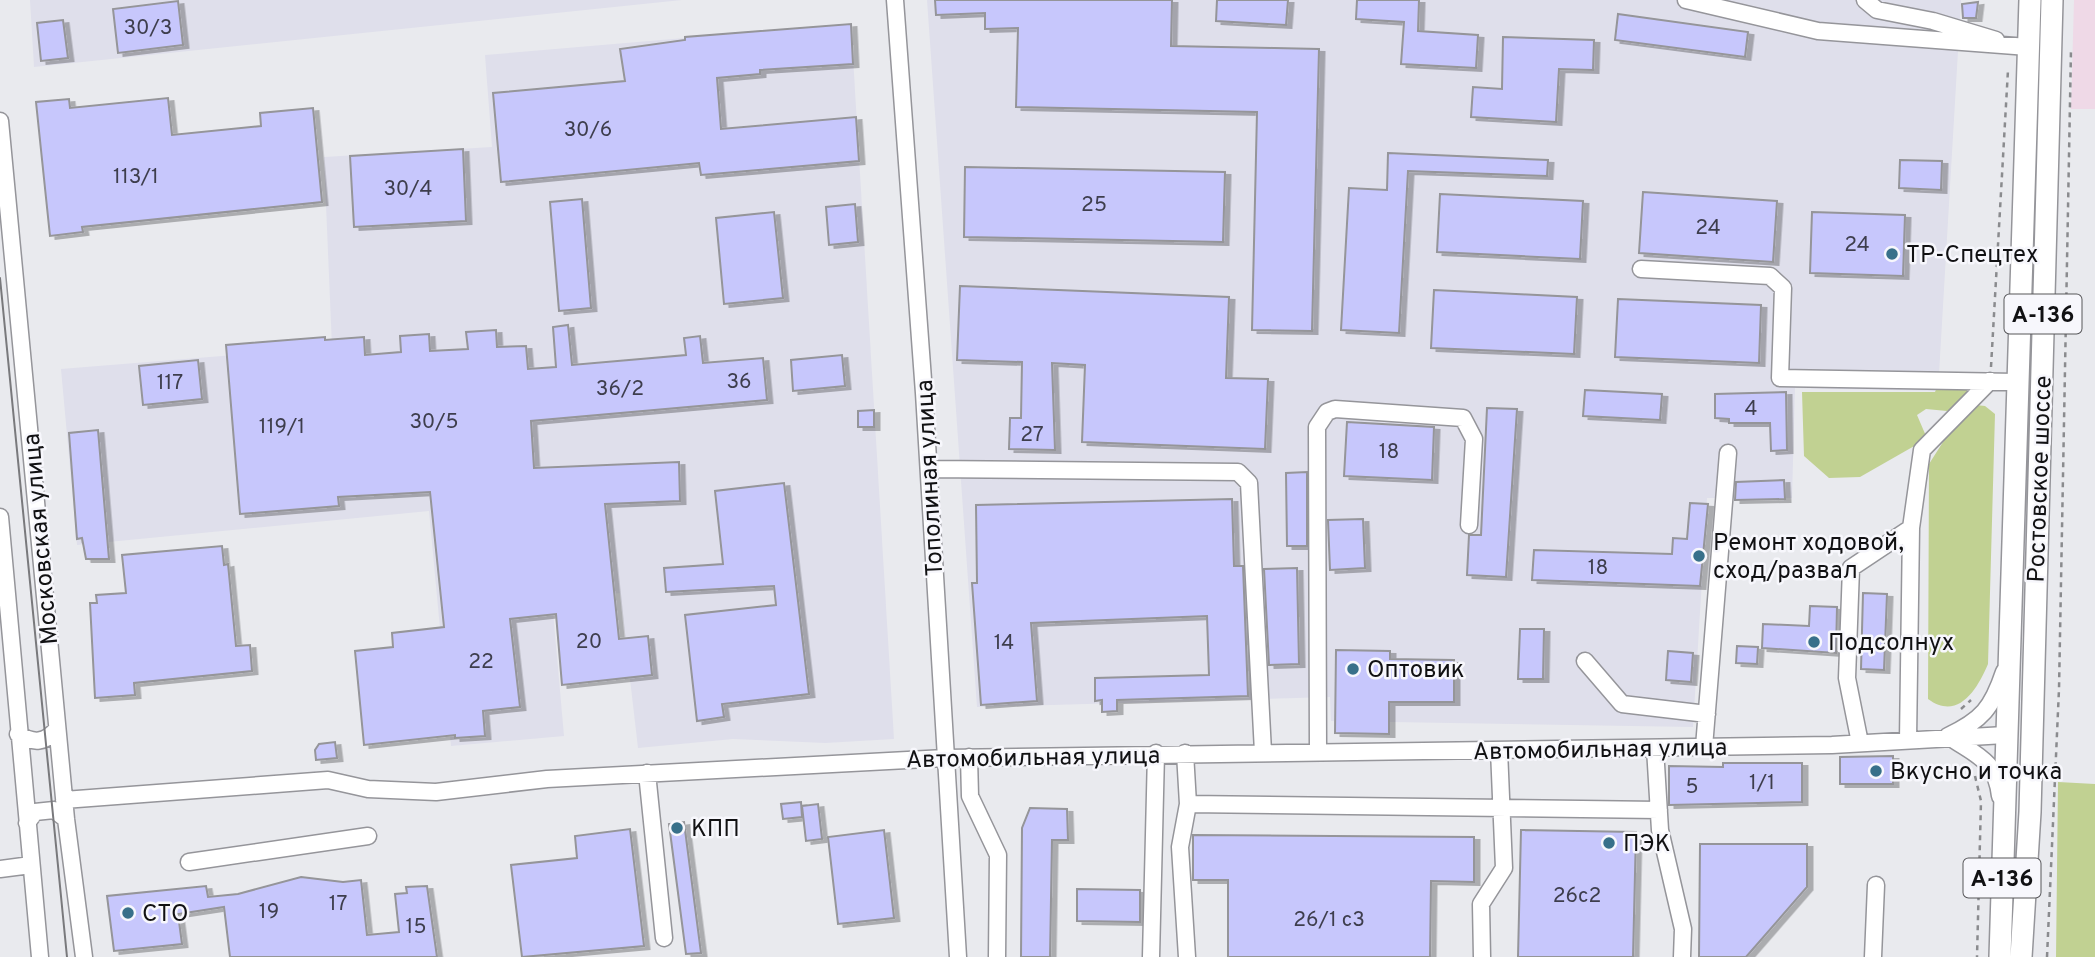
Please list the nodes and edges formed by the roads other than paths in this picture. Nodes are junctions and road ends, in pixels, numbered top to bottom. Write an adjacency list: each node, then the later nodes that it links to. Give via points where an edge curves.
1 (895, 0): 12 (street, Тополиная улица)
2 (1686, 0): 6 (street, via 1818,31)
3 (1865, 0): 6 (street, via 1877,10 1984,34)
4 (2030, 0): 6 (main road, Ростовское шоссе / А-136)
5 (2052, 0): 22 (main road, Ростовское шоссе / А-136)
6 (2015, 46): 10 (main road, Ростовское шоссе / А-136)
7 (0, 121): 20 (street, Московская улица)
8 (1641, 269): 9 (street, via 1770,276 1783,288 1780,378)
9 (1990, 381): 10 (street); 15 (street, via 1923,450)
10 (2016, 382): 18 (main road, Ростовское шоссе / А-136)
11 (1728, 453): 19 (street)
12 (929, 469): 30 (street, via 1238,472 1245,477 1249,483); 35 (street, Тополиная улица)
13 (0, 517): 16 (street, Московская улица)
14 (1469, 525): 31 (street, via 1474,439 1463,418 1335,409 1320,418)
15 (1911, 528): 25 (street); 26 (street, via 1851,568 1847,678)
16 (2, 557): 21 (street, Московская улица)
17 (1585, 661): 19 (street, via 1622,704)
18 (2007, 662): 23 (main road, Ростовское шоссе / А-136); 24 (street, via 1992,703 1968,728)
19 (1707, 714): 27 (street)
20 (57, 729): 21 (street, via 44,740 30,741); 37 (street, Московская улица)
21 (18, 734): 42 (street, Московская улица)
22 (2032, 734): 23 (main road); 60 (main road, Ростовское шоссе / А-136)
23 (2005, 735): 24 (street, Автомобильная улица); 43 (main road, Ростовское шоссе / А-136)
24 (1948, 736): 25 (street, Автомобильная улица); 43 (street, via 1983,756 1995,774)
25 (1908, 740): 26 (street, Автомобильная улица)
26 (1860, 743): 27 (street, Автомобильная улица, via 1832,749)
27 (1704, 747): 28 (street, Автомобильная улица)
28 (1655, 748): 29 (street, Автомобильная улица); 40 (street)
29 (1499, 750): 31 (street, Автомобильная улица); 39 (street)
30 (1263, 752): 31 (street, Автомобильная улица); 32 (street, Автомобильная улица)
31 (1318, 752)
32 (1185, 753): 33 (street, Автомобильная улица); 38 (street)
33 (1156, 754): 34 (street, Автомобильная улица); 54 (street)
34 (969, 757): 35 (street, Автомобильная улица); 53 (street, via 970,796 998,855)
35 (945, 758): 36 (street, Автомобильная улица); 52 (street, Тополиная улица)
36 (647, 773): 37 (street, Автомобильная улица, via 436,792 368,789 328,780); 49 (street)
37 (64, 800): 41 (street, Московская улица)
38 (1188, 804): 39 (street); 55 (street, via 1181,847)
39 (1502, 807): 40 (street); 56 (street, via 1504,868 1481,904)
40 (1659, 810): 57 (street, via 1683,929)
41 (66, 819): 42 (street, via 54,810 35,812); 51 (street, Московская улица)
42 (27, 823): 46 (street, Московская улица)
43 (2003, 823): 59 (main road, Ростовское шоссе / А-136)
44 (369, 836): 45 (street)
45 (189, 862)
46 (31, 865): 47 (street); 50 (street, Московская улица)
47 (0, 869)
48 (1876, 885): 58 (street)
49 (664, 938)
50 (40, 957)
51 (84, 957)
52 (958, 957)
53 (998, 957)
54 (1151, 957)
55 (1187, 957)
56 (1482, 957)
57 (1682, 957)
58 (1874, 957)
59 (2000, 957)
60 (2021, 957)

